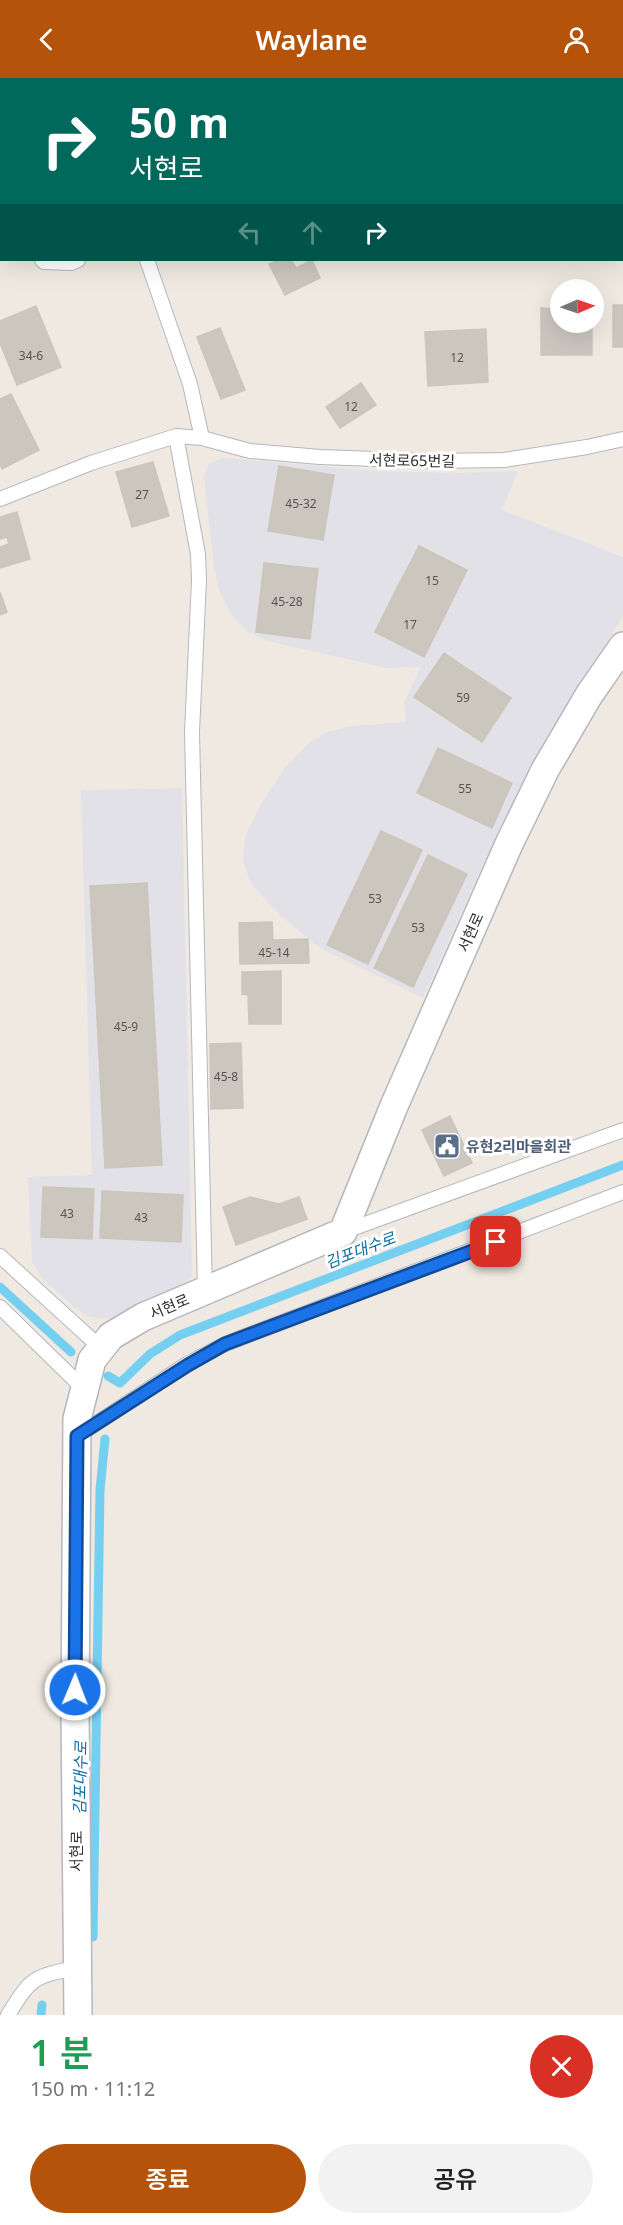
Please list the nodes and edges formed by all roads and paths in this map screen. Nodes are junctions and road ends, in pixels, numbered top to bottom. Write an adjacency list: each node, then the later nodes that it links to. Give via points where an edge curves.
1 (43, 261): 2 (lane)
2 (76, 261)
3 (147, 261): 5 (lane, via 190,384)
4 (176, 436): 5 (lane, 서현로65번길); 7 (lane, 서현로65번길, via 91,463); 13 (lane, via 198,554 199,580 192,732)
5 (202, 438): 6 (lane, 서현로65번길, via 250,451 432,461 504,460)
6 (623, 439)
7 (0, 499)
8 (623, 646): 11 (street, 서현로, via 545,770 509,844 394,1106)
9 (623, 1130): 11 (lane, 서현로)
10 (623, 1192): 17 (lane, via 225,1344)
11 (344, 1232): 13 (street, 서현로)
12 (0, 1256): 15 (lane)
13 (205, 1291): 15 (street, 서현로, via 143,1317 111,1336)
14 (0, 1307): 16 (lane)
15 (101, 1348): 16 (street, 서현로, via 92,1360)
16 (85, 1390): 17 (street, 서현로)
17 (77, 1436): 18 (street, 서현로)
18 (77, 1968): 19 (lane, via 49,1973 27,1985); 20 (street, 서현로)
19 (8, 2015)
20 (78, 2015)

